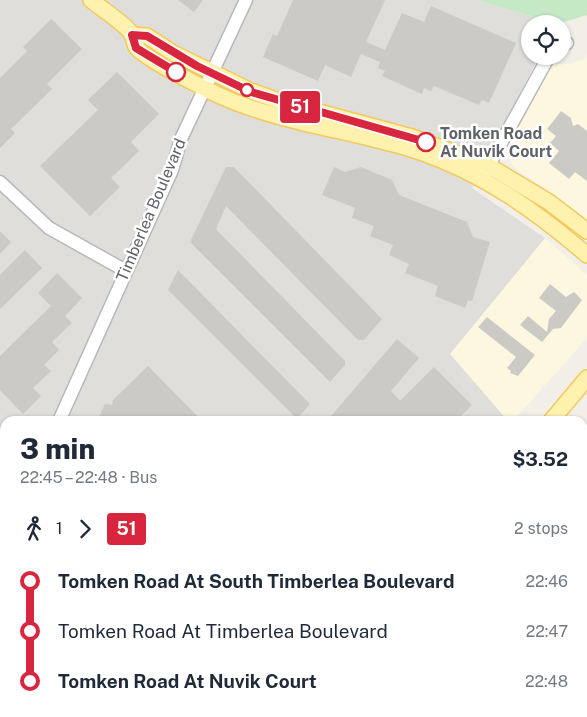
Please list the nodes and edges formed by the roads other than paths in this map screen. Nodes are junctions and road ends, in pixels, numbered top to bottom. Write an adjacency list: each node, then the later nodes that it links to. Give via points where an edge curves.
1 (91, 0): 3 (main road)
2 (246, 0): 5 (street, Timberlea Boulevard)
3 (132, 35): 5 (main road, via 147,36); 6 (main road, via 136,48)
4 (543, 65): 7 (street)
5 (211, 73): 6 (street, Timberlea Boulevard); 7 (main road, via 282,102 412,137)
6 (205, 88): 7 (main road, via 261,109); 11 (street, Timberlea Boulevard)
7 (485, 172): 9 (main road, via 541,196); 10 (main road)
8 (0, 182): 11 (street, via 49,228)
9 (587, 231)
10 (587, 255)
11 (126, 271): 13 (street, Timberlea Boulevard)
12 (587, 378): 14 (main road)
13 (61, 416)
14 (555, 416)

